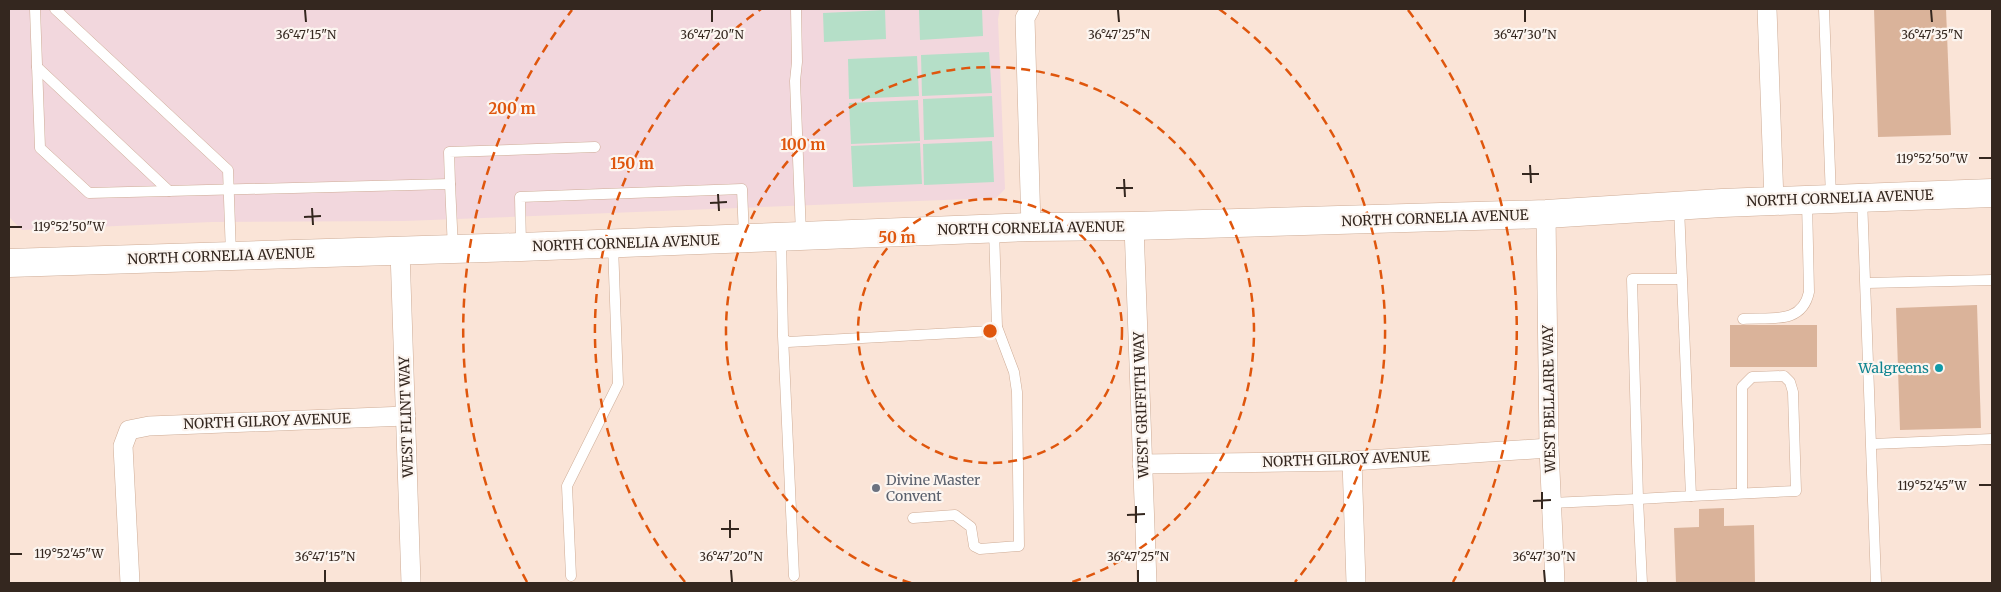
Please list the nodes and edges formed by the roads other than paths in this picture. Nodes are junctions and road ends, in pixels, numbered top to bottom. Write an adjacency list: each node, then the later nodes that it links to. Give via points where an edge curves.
1 (35, 9): 7 (lane)
2 (55, 9): 10 (lane, via 228,170)
3 (796, 9): 21 (lane)
4 (1030, 9): 19 (street, via 1025,18)
5 (1767, 9): 15 (street)
6 (1824, 9): 14 (lane)
7 (37, 67): 11 (lane); 11 (lane, via 40,148 89,193)
8 (595, 147): 9 (lane, via 449,152)
9 (450, 184): 10 (lane); 25 (lane)
10 (228, 190): 11 (lane); 27 (lane)
11 (169, 192)
12 (1992, 193): 13 (street, NORTH CORNELIA AVENUE)
13 (1862, 197): 14 (street, NORTH CORNELIA AVENUE); 31 (lane)
14 (1819, 199): 15 (street, NORTH CORNELIA AVENUE); 32 (lane, via 1806,305 1793,316)
15 (1774, 201): 16 (street, NORTH CORNELIA AVENUE)
16 (1679, 206): 17 (street, NORTH CORNELIA AVENUE); 29 (lane)
17 (1546, 214): 18 (street, NORTH CORNELIA AVENUE); 38 (street, WEST BELLAIRE WAY)
18 (1134, 226): 19 (street, NORTH CORNELIA AVENUE); 40 (street, WEST GRIFFITH WAY)
19 (1030, 227): 20 (street, NORTH CORNELIA AVENUE)
20 (994, 228): 21 (street, NORTH CORNELIA AVENUE); 33 (lane)
21 (791, 237): 22 (street, NORTH CORNELIA AVENUE); 34 (lane)
22 (744, 238): 23 (street, NORTH CORNELIA AVENUE); 24 (lane, via 742,189 520,197)
23 (613, 244): 24 (street, NORTH CORNELIA AVENUE); 46 (lane, via 618,384 567,486)
24 (521, 247): 25 (street, NORTH CORNELIA AVENUE)
25 (453, 249): 26 (street, NORTH CORNELIA AVENUE)
26 (400, 251): 27 (street, NORTH CORNELIA AVENUE); 35 (street, WEST FLINT WAY)
27 (230, 256): 28 (street, NORTH CORNELIA AVENUE)
28 (9, 263)
29 (1681, 278): 42 (lane); 43 (lane, via 1632,279)
30 (1992, 280): 31 (lane)
31 (1866, 283): 37 (lane)
32 (1743, 319)
33 (997, 327): 34 (lane, via 992,331); 45 (lane, via 1014,372 1017,392 1019,546 980,549 974,546 970,527 956,516)
34 (784, 340): 47 (lane)
35 (406, 416): 48 (street, NORTH GILROY AVENUE, via 149,426 129,430 123,446); 49 (street, WEST FLINT WAY)
36 (1992, 439): 37 (lane)
37 (1872, 444): 54 (lane)
38 (1549, 448): 39 (street, NORTH GILROY AVENUE); 44 (street, WEST BELLAIRE WAY)
39 (1352, 461): 40 (street, NORTH GILROY AVENUE); 51 (street)
40 (1142, 464): 50 (street, WEST GRIFFITH WAY)
41 (1742, 493): 41 (lane, via 1742,386 1752,377 1784,376 1793,392 1796,491); 42 (lane)
42 (1691, 496): 43 (lane)
43 (1638, 499): 44 (lane); 53 (lane)
44 (1551, 503): 52 (street, WEST BELLAIRE WAY)
45 (913, 518)
46 (571, 576)
47 (794, 576)
48 (130, 583)
49 (411, 583)
50 (1147, 583)
51 (1356, 583)
52 (1555, 583)
53 (1642, 583)
54 (1876, 583)

